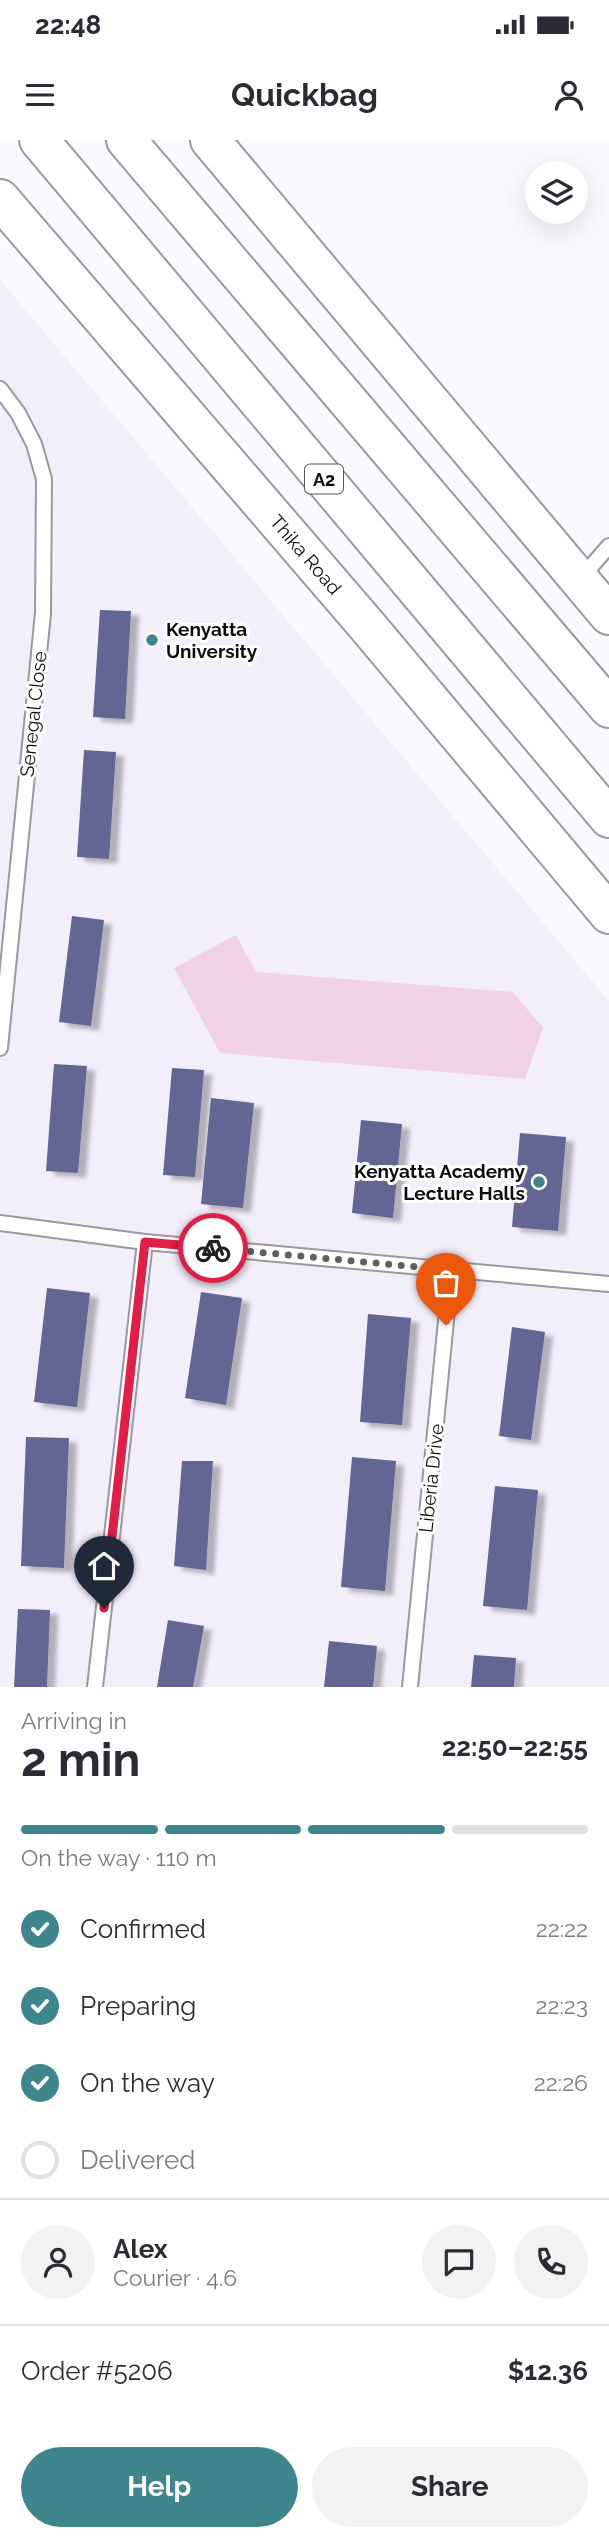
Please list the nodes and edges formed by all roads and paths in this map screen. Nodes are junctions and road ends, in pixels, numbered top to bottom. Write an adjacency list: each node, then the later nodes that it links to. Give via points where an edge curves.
1 (39, 140): 10 (main road, A2)
2 (126, 140): 9 (main road)
3 (211, 140): 7 (main road)
4 (0, 199): 11 (main road, Thika Road)
5 (0, 389): 12 (lane, Senegal Close, via 34,444 44,479 43,613)
6 (609, 546): 7 (lane)
7 (579, 580): 8 (main road)
8 (609, 615)
9 (609, 708)
10 (609, 818)
11 (609, 914)
12 (0, 1048)
13 (0, 1223): 14 (lane)
14 (145, 1242): 15 (lane); 17 (lane)
15 (451, 1270): 16 (lane); 18 (lane, Liberia Drive)
16 (609, 1284)
17 (95, 1687)
18 (410, 1687)

